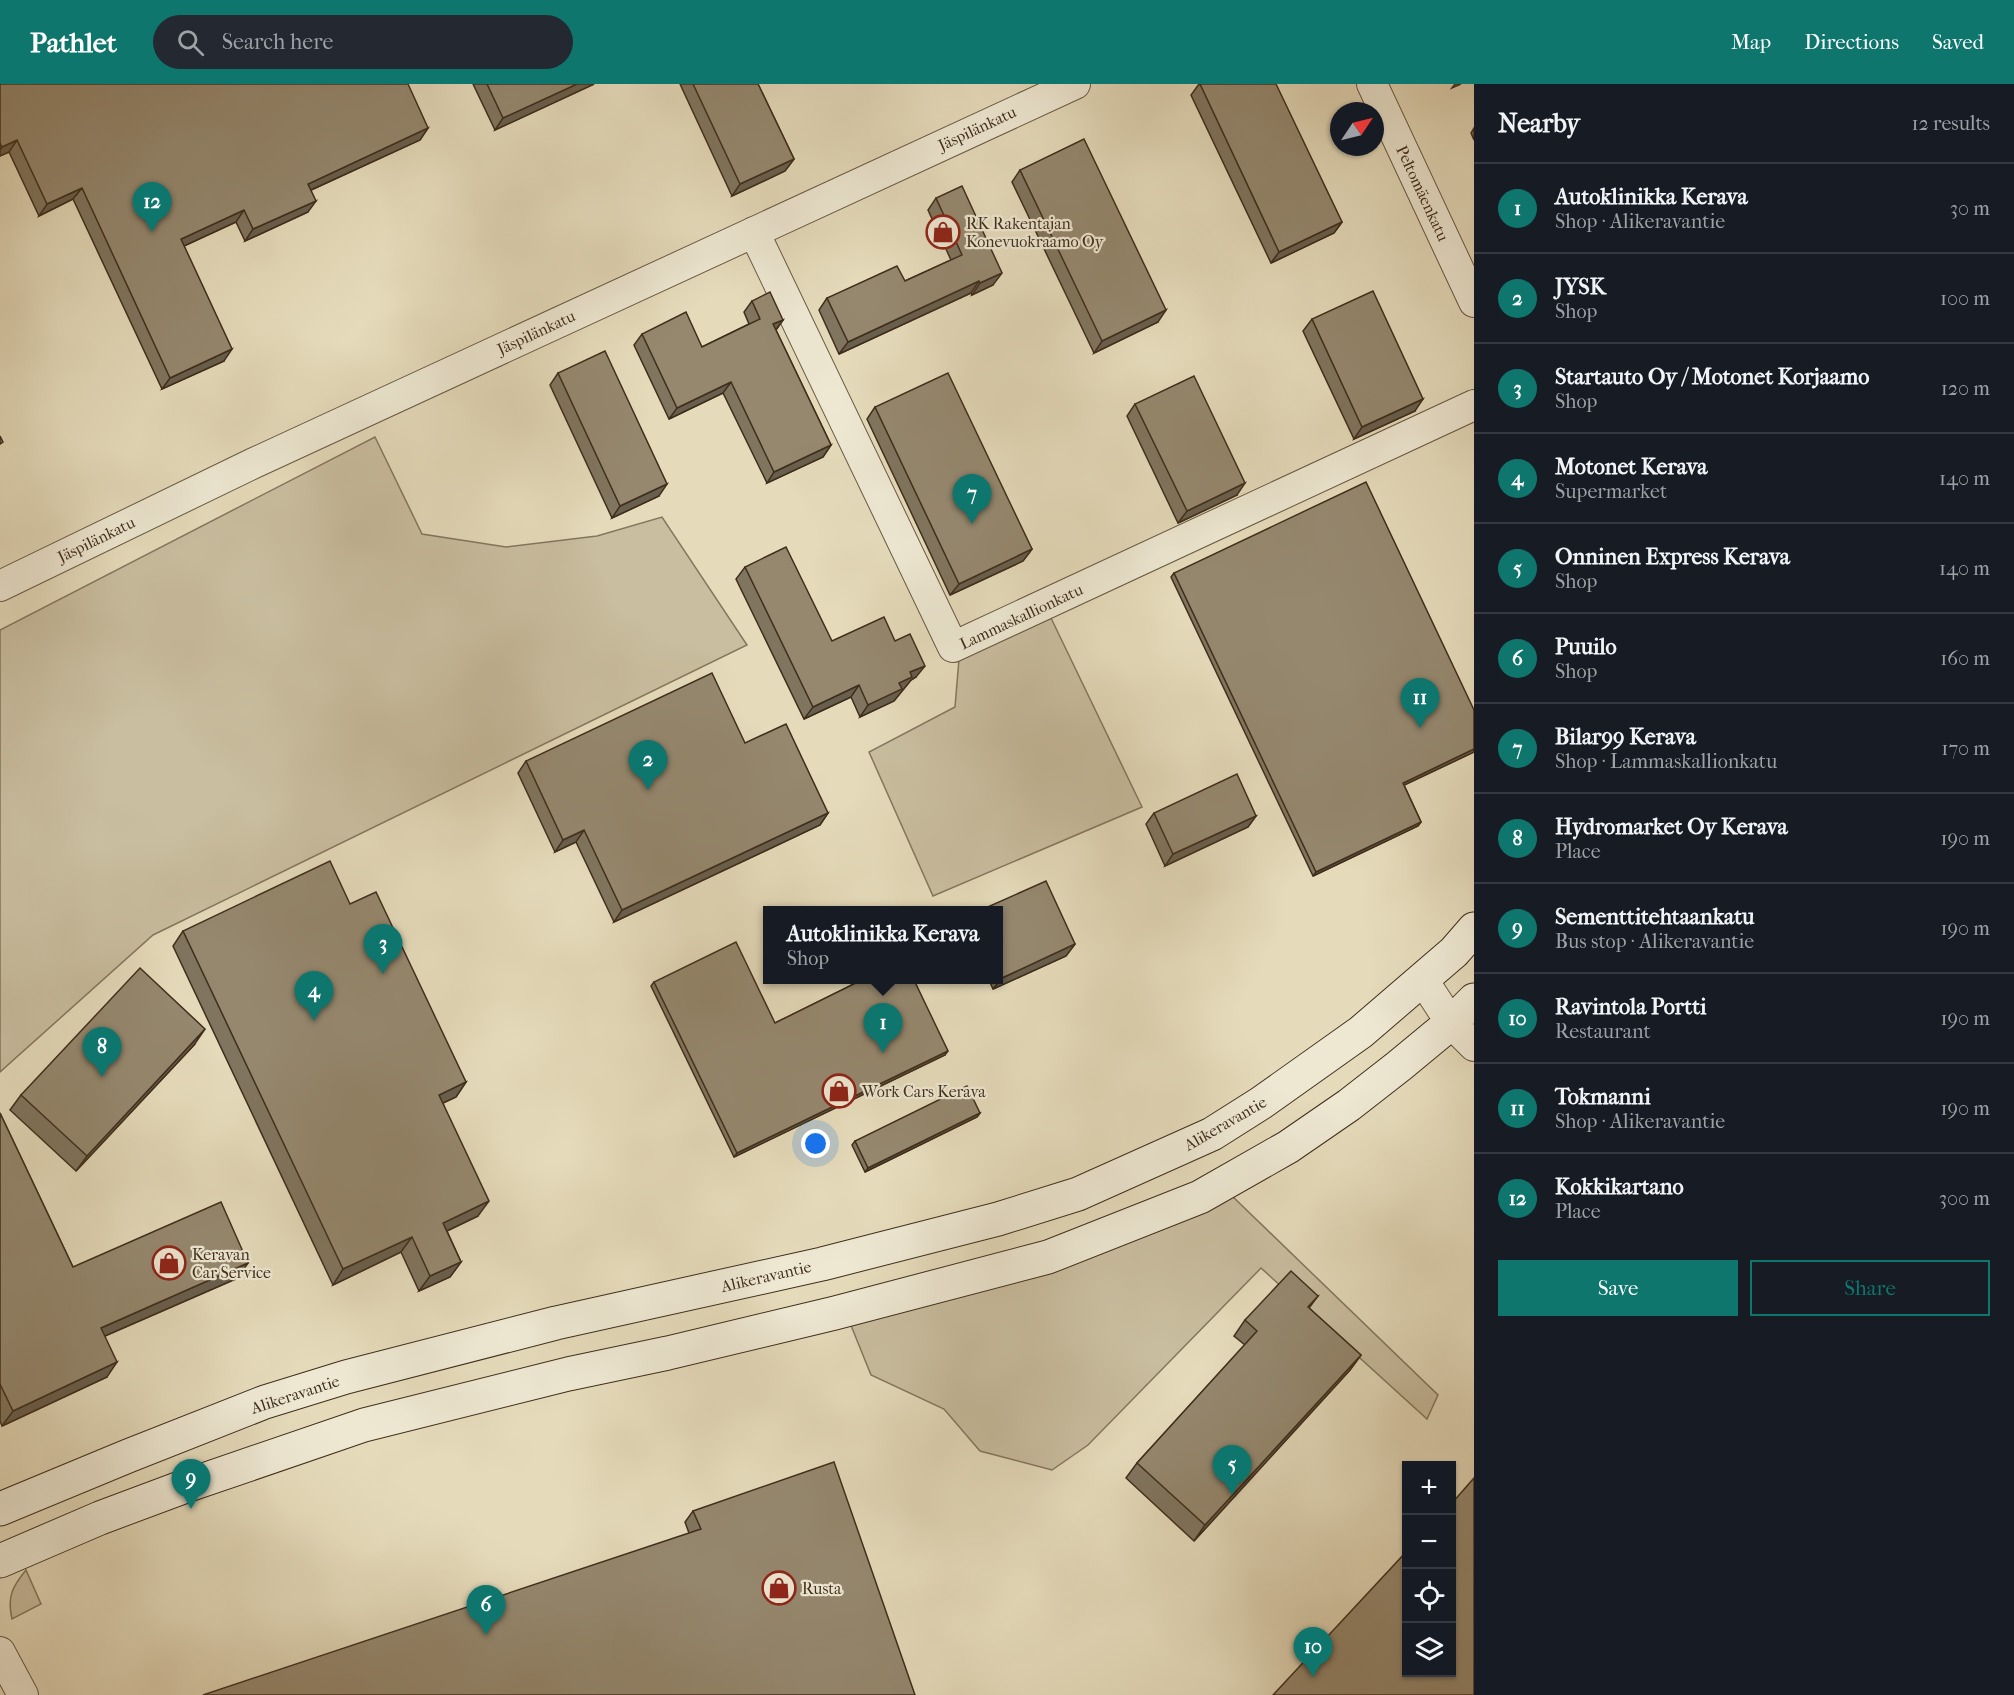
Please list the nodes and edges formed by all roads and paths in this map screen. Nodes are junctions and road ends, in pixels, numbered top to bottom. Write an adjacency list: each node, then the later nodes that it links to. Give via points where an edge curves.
1 (1075, 84): 3 (street, Jäspilänkatu)
2 (1372, 84): 4 (street, Peltomäenkatu)
3 (754, 232): 5 (street, Lammaskallionkatu, via 953,647); 6 (street, Jäspilänkatu, via 254,462)
4 (1474, 302)
5 (1474, 405)
6 (0, 586)
7 (1474, 928): 8 (street, Alikeravantie)
8 (1423, 980): 10 (street); 12 (street, Alikeravantie, via 1361,1032 1222,1128 1078,1194 998,1219 855,1255 556,1323 357,1374 265,1402)
9 (1474, 1000): 10 (street)
10 (1451, 1023): 11 (street); 13 (street, via 1349,1105 1288,1147 1200,1197 1047,1257 835,1313 364,1425 100,1518)
11 (1474, 1046)
12 (0, 1509)
13 (0, 1561)
14 (0, 1652): 15 (street)
15 (23, 1695)

